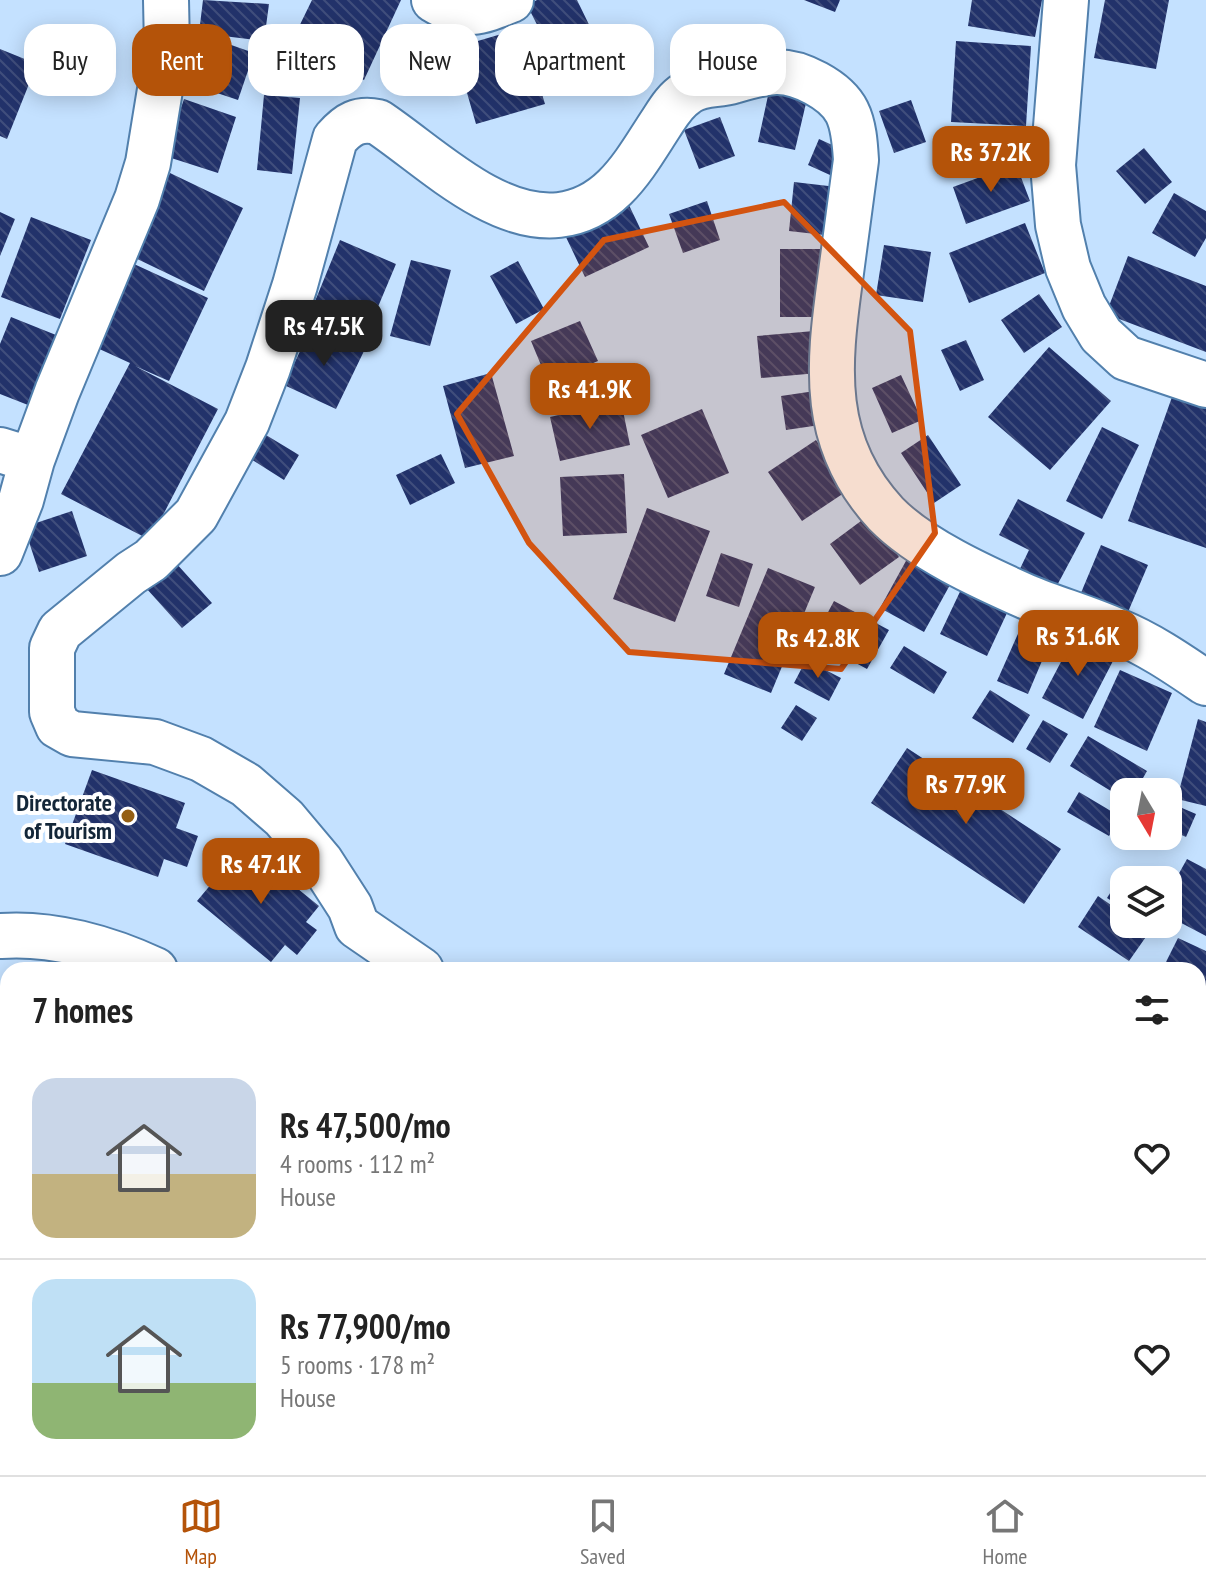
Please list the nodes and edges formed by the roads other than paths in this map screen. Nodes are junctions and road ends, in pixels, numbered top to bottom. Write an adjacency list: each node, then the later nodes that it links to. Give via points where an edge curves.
1 (166, 0): 6 (street, via 167,47 137,199 57,392)
2 (434, 0): 3 (street, via 456,13 483,11)
3 (511, 0)
4 (1066, 0): 5 (street, via 1053,165 1068,268 1101,335 1126,358)
5 (1206, 385)
6 (16, 455): 7 (street, via 21,500)
7 (0, 553)
8 (1206, 683): 11 (street, via 1120,632 1028,597 907,532 886,513 849,460 832,401 830,364 856,160 847,111 833,94 799,76 778,72 690,90 675,102 624,180 580,212 555,216 480,195 378,122 362,119 347,125 335,139 268,368 231,454 196,515 151,560 60,631 52,648 52,712 58,726 72,734 155,742 201,759 246,785 284,818 321,862 357,926)
9 (0, 936): 10 (street, via 25,934 80,943)
10 (133, 962)
11 (409, 962)

